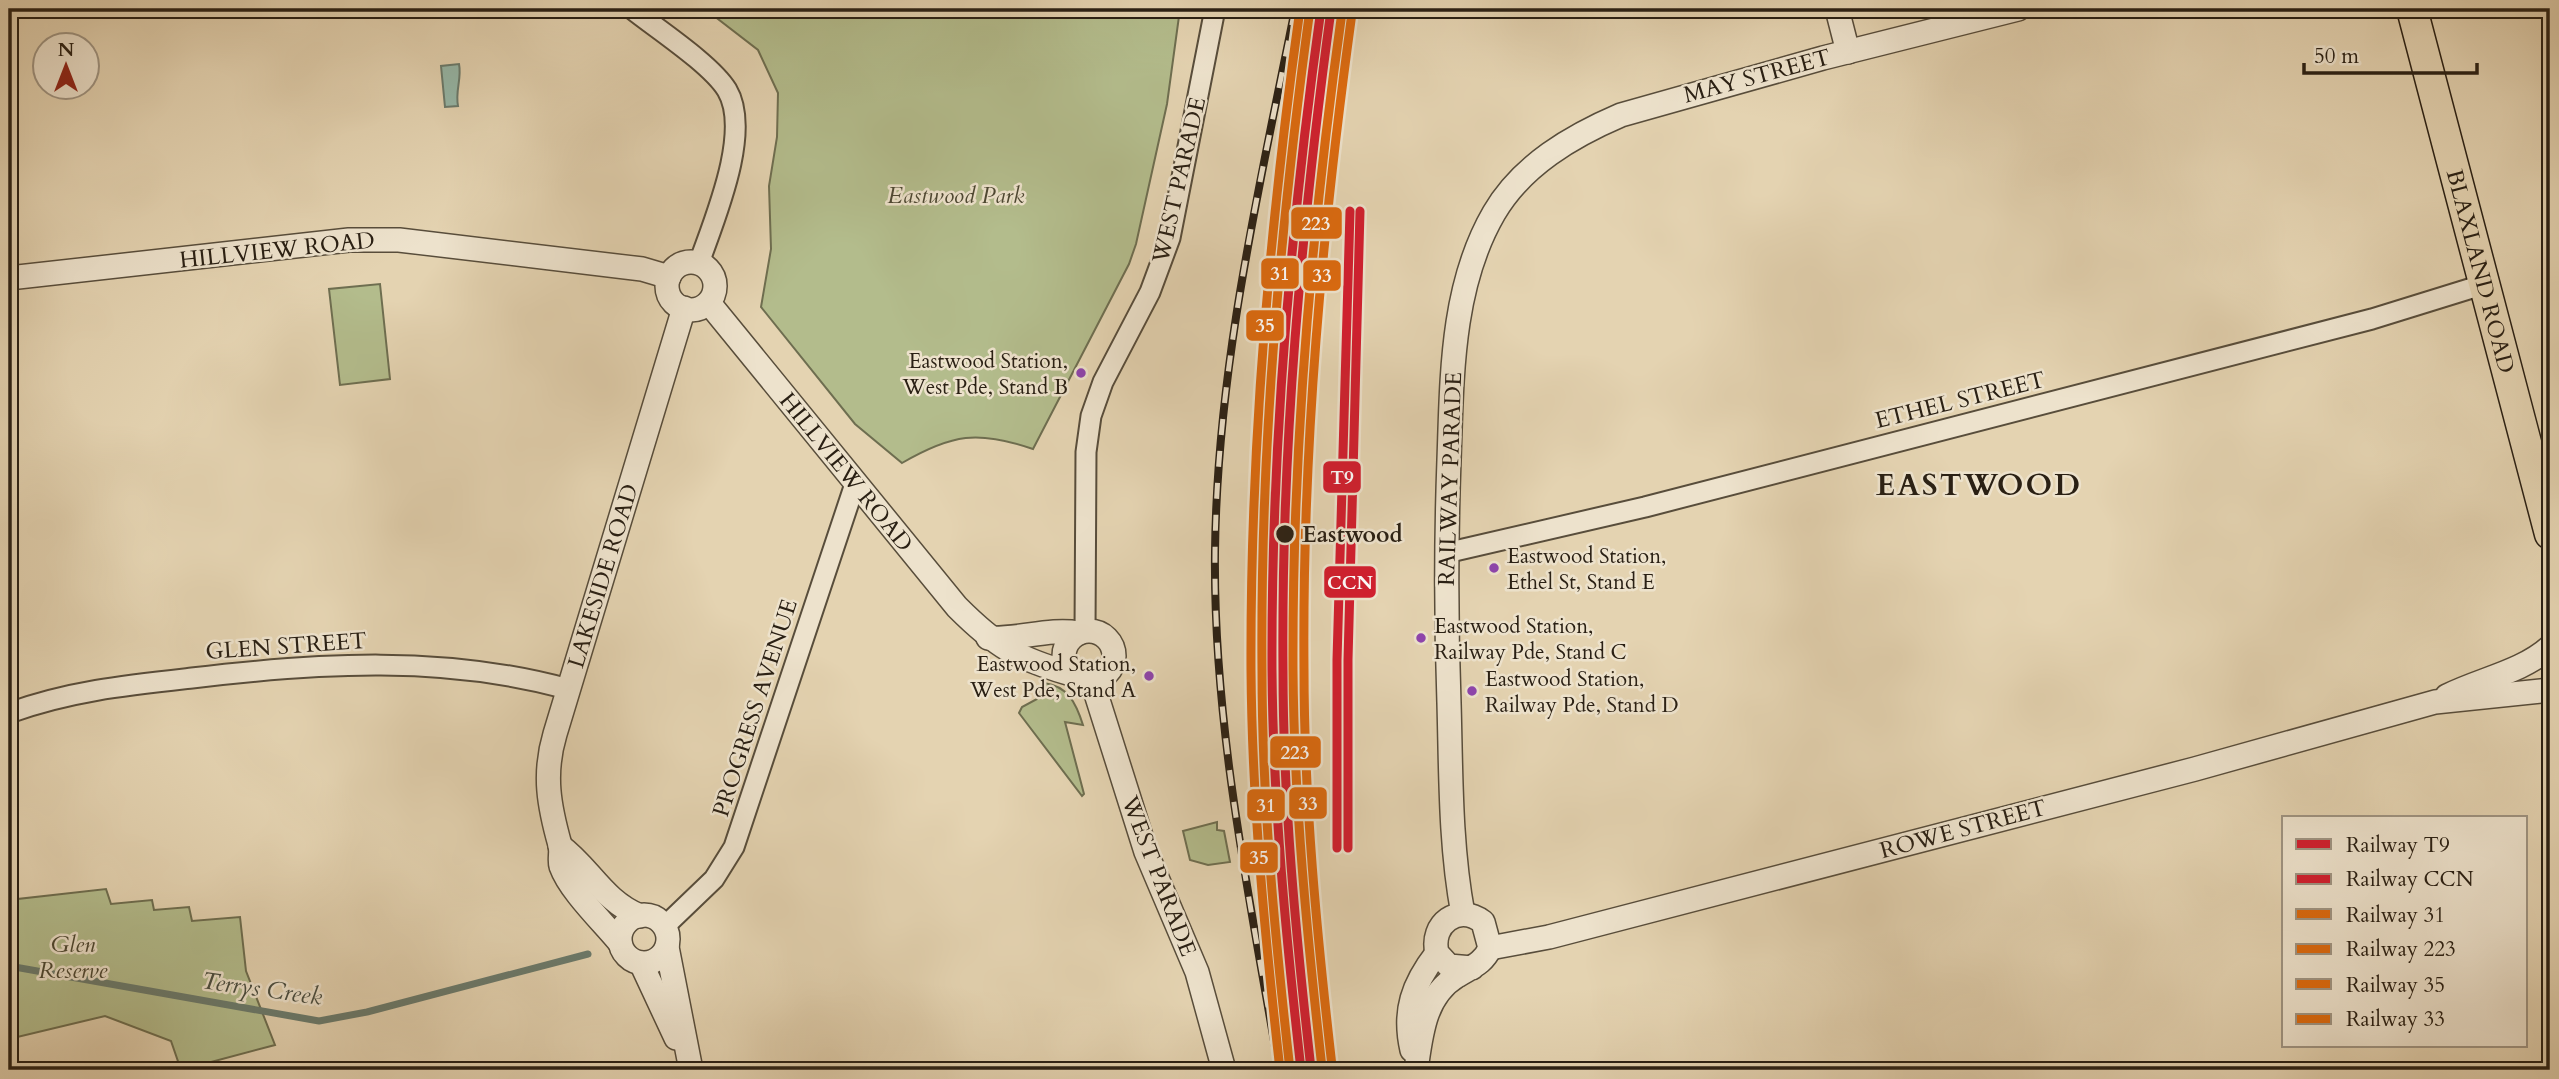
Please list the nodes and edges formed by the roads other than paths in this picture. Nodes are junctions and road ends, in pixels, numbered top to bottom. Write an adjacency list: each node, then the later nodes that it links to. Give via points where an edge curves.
1 (632, 9): 8 (street, via 715,76 733,107 734,145)
2 (1215, 9): 17 (street, WEST PARADE, via 1170,238 1150,292 1103,382 1091,416 1086,452)
3 (1838, 9): 6 (street)
4 (2018, 9): 6 (street, MAY STREET)
5 (2412, 9): 11 (main road, BLAXLAND ROAD)
6 (1848, 52): 7 (street, MAY STREET, via 1622,115 1568,141)
7 (1516, 184): 16 (street, RAILWAY PARADE, via 1486,228 1461,304 1450,416)
8 (699, 263): 9 (street, via 678,266); 12 (street, via 714,277)
9 (669, 277): 10 (street, HILLVIEW ROAD, via 642,269 444,244 349,240); 13 (street, via 671,299)
10 (9, 278)
11 (2484, 284): 15 (main road, BLAXLAND ROAD); 16 (street, ETHEL STREET, via 2372,319 1645,507)
12 (709, 303): 13 (street, via 697,309); 14 (street, HILLVIEW ROAD)
13 (684, 308): 21 (street, LAKESIDE ROAD)
14 (855, 484): 18 (street, HILLVIEW ROAD); 28 (street, PROGRESS AVENUE, via 734,847)
15 (2550, 534)
16 (1446, 553): 26 (street, RAILWAY PARADE, via 1450,749)
17 (1082, 633): 18 (street); 20 (street, via 1072,638 1064,652 1066,667); 20 (street, via 1107,638 1114,652 1107,673)
18 (988, 638): 20 (street, HILLVIEW ROAD, via 1013,654)
19 (2550, 647): 23 (street, ROWE STREET, via 2534,661)
20 (1082, 678): 35 (street, WEST PARADE, via 1146,852 1197,972)
21 (568, 689): 24 (street, GLEN STREET, via 520,676 444,667 313,665 80,691); 25 (street, LAKESIDE ROAD, via 547,772 549,811)
22 (2550, 690): 23 (street, ROWE STREET)
23 (2435, 702): 30 (street, ROWE STREET, via 2195,769 1549,937)
24 (9, 713)
25 (560, 846): 27 (street, LAKESIDE ROAD, via 611,900); 29 (street, LAKESIDE ROAD, via 561,865)
26 (1463, 914): 30 (street, via 1483,922); 31 (street, via 1442,924 1435,939)
27 (640, 916): 28 (street, via 654,918); 29 (street, via 623,928)
28 (666, 937): 32 (street, via 655,961); 34 (street)
29 (620, 943): 32 (street, via 628,957)
30 (1490, 948): 33 (street)
31 (1437, 953): 33 (street, via 1449,966); 36 (street, via 1416,981 1408,1009)
32 (641, 963): 34 (street)
33 (1472, 968): 36 (street, via 1443,986 1434,998)
34 (690, 1070)
35 (1224, 1070)
36 (1416, 1070)

